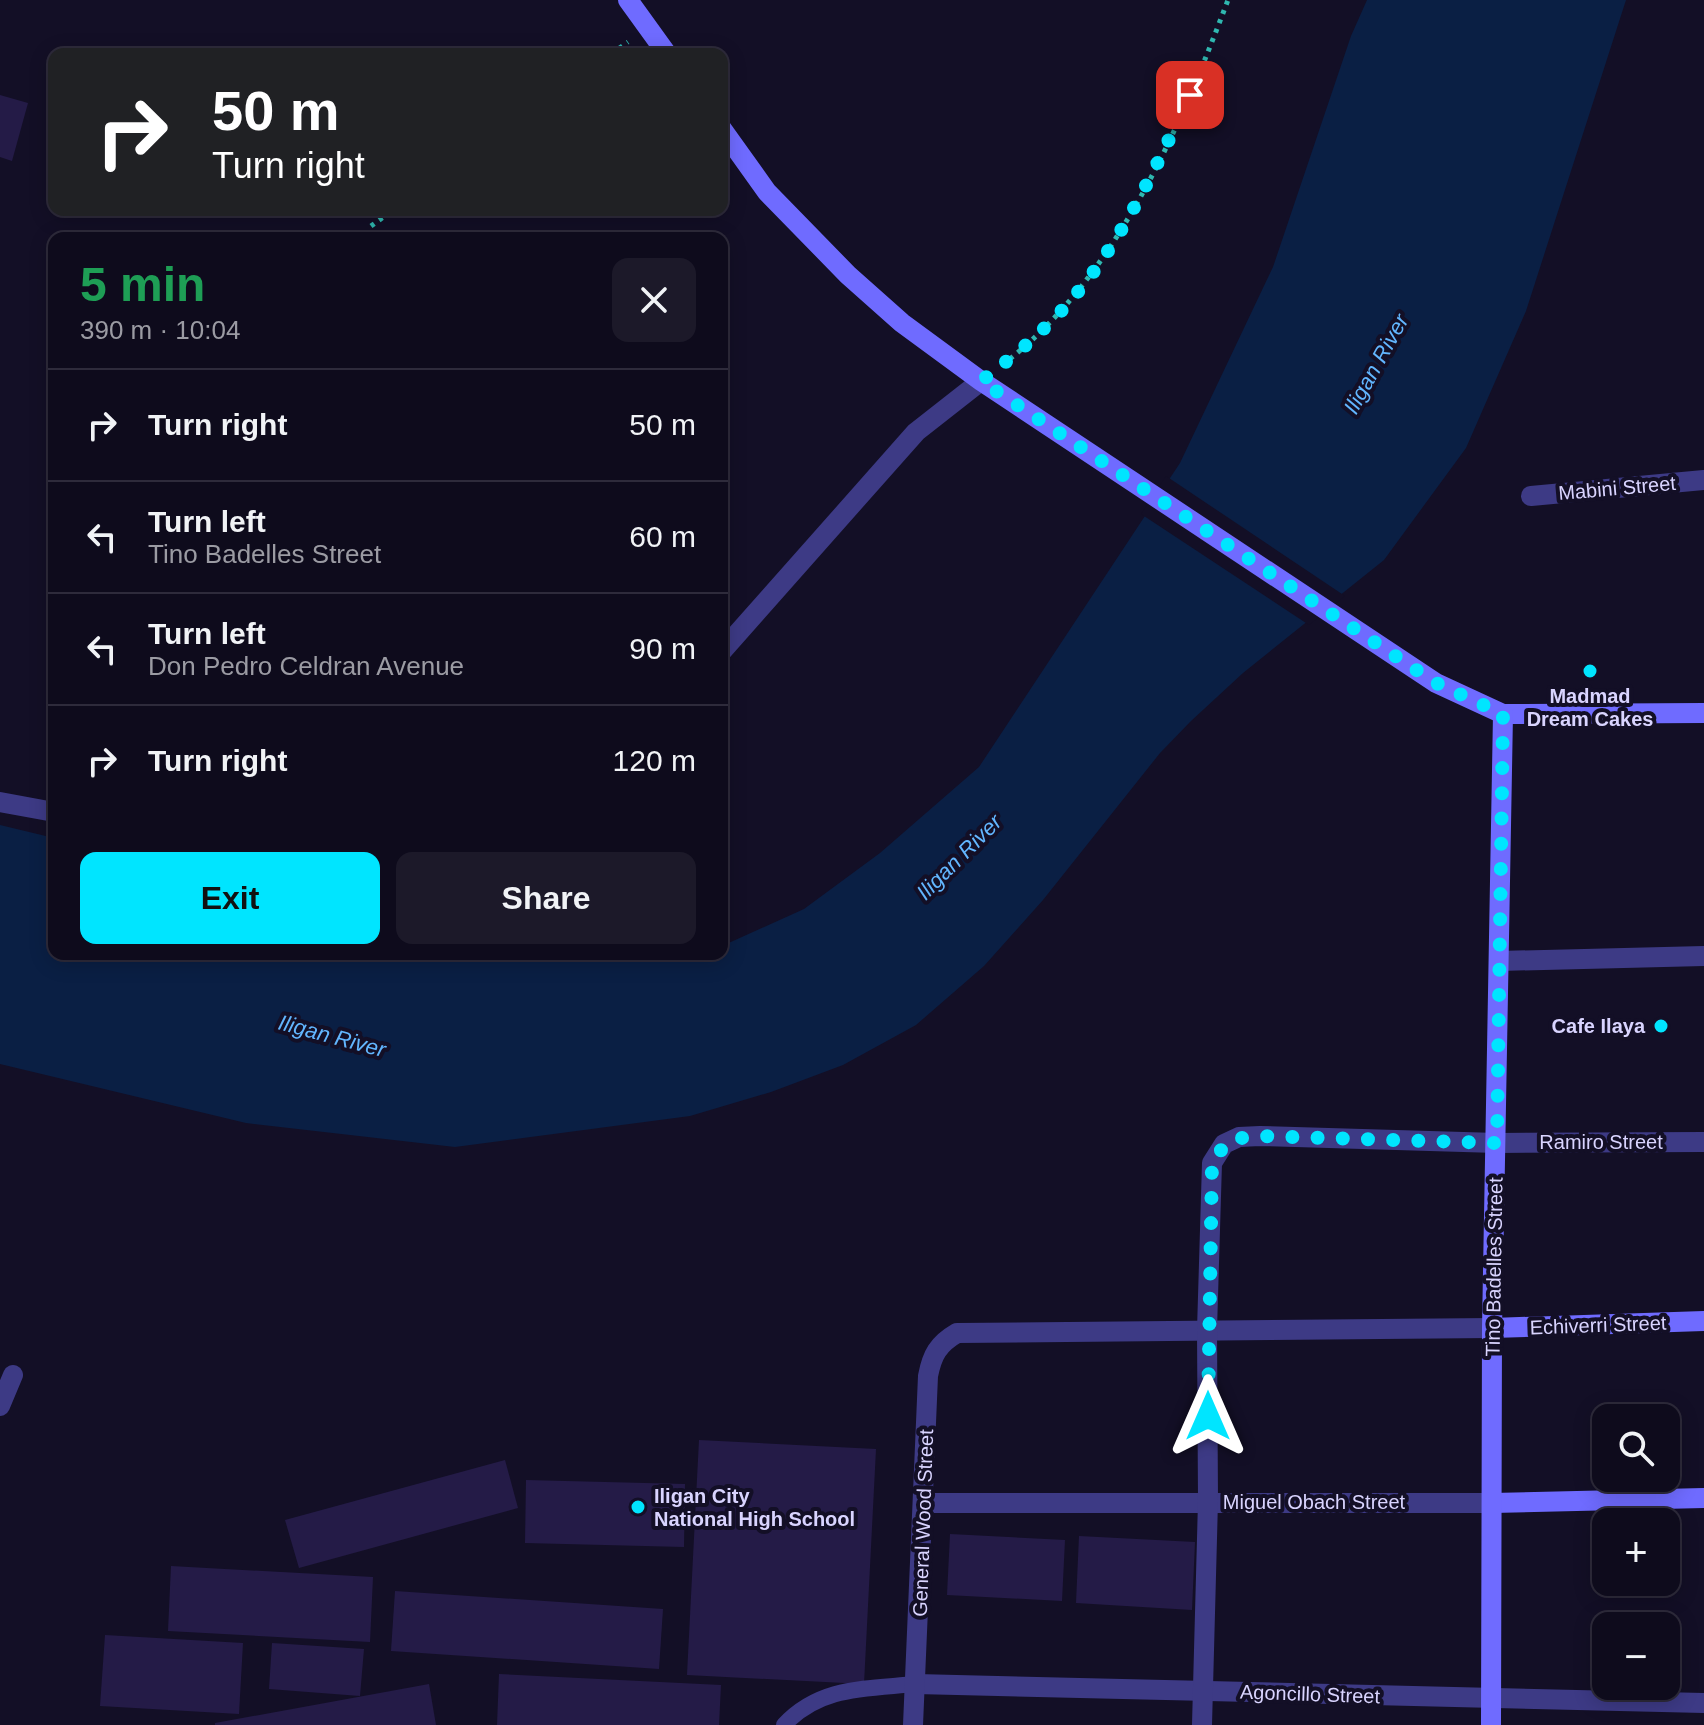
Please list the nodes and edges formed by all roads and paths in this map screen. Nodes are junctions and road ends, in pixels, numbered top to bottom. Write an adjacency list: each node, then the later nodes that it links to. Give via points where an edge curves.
1 (628, 0): 3 (street)
2 (1228, 0): 7 (path, via 1202,70 1144,192 1078,292 1022,350)
3 (663, 48)
4 (728, 137): 7 (street, via 767,192 848,275)
5 (385, 216): 6 (path)
6 (371, 226)
7 (981, 381): 10 (street, via 916,432); 12 (street, via 1436,683)
8 (1704, 480): 9 (street, Mabini Street)
9 (1531, 496)
10 (728, 644)
11 (1704, 713): 12 (street)
12 (1503, 714): 16 (street, Tino Badelles Street)
13 (0, 802): 14 (street)
14 (48, 811)
15 (1704, 956): 16 (street)
16 (1499, 961): 18 (street, Tino Badelles Street)
17 (1704, 1142): 18 (street, Ramiro Street)
18 (1497, 1143): 20 (street, Tino Badelles Street); 21 (street, Ramiro Street, via 1260,1136 1224,1144 1212,1163)
19 (1704, 1321): 20 (street, Echiverri Street)
20 (1492, 1328): 21 (street); 27 (street, Tino Badelles Street)
21 (1207, 1330): 25 (street, Ramiro Street); 26 (street, General Wood Street, via 957,1333 943,1341 928,1376)
22 (13, 1375): 23 (street)
23 (0, 1406)
24 (1704, 1498): 27 (street, Miguel Obach Street)
25 (1208, 1501): 26 (street, Miguel Obach Street); 27 (street, Miguel Obach Street); 29 (street, Ramiro Street)
26 (925, 1503): 28 (street, General Wood Street)
27 (1492, 1503): 30 (street, Tino Badelles Street)
28 (916, 1684): 29 (street, Agoncillo Street); 32 (lane, via 832,1693 799,1709); 33 (street, General Wood Street)
29 (1204, 1691): 30 (street, Agoncillo Street); 34 (street, Ramiro Street)
30 (1492, 1700): 31 (street, Agoncillo Street); 35 (street, Tino Badelles Street)
31 (1704, 1703)
32 (784, 1725)
33 (913, 1725)
34 (1202, 1725)
35 (1491, 1725)

